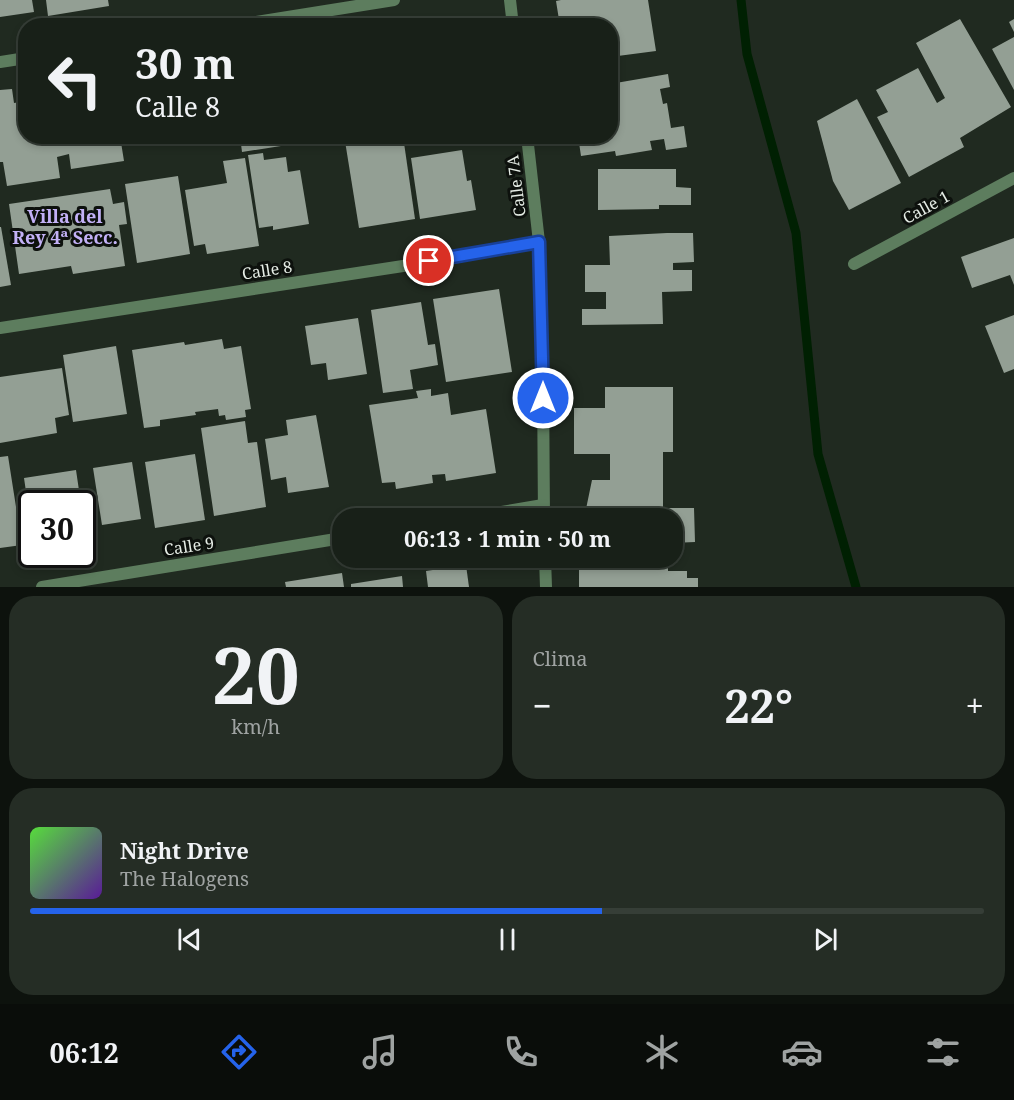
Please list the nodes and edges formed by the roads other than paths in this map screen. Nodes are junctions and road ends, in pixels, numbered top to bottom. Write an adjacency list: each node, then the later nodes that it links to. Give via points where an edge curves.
1 (394, 0): 3 (street)
2 (510, 0): 4 (street)
3 (281, 18)
4 (512, 18)
5 (18, 59): 6 (street)
6 (0, 62)
7 (527, 144): 9 (street, Calle 7A)
8 (1014, 178): 10 (street, Calle 1)
9 (539, 242): 11 (street, Calle 8); 12 (street, Calle 7A)
10 (854, 264)
11 (0, 328)
12 (543, 505): 13 (street); 14 (street, Calle 7A)
13 (525, 508)
14 (543, 508)
15 (332, 540): 17 (street, Calle 9)
16 (545, 568): 18 (street)
17 (42, 587)
18 (546, 587)

